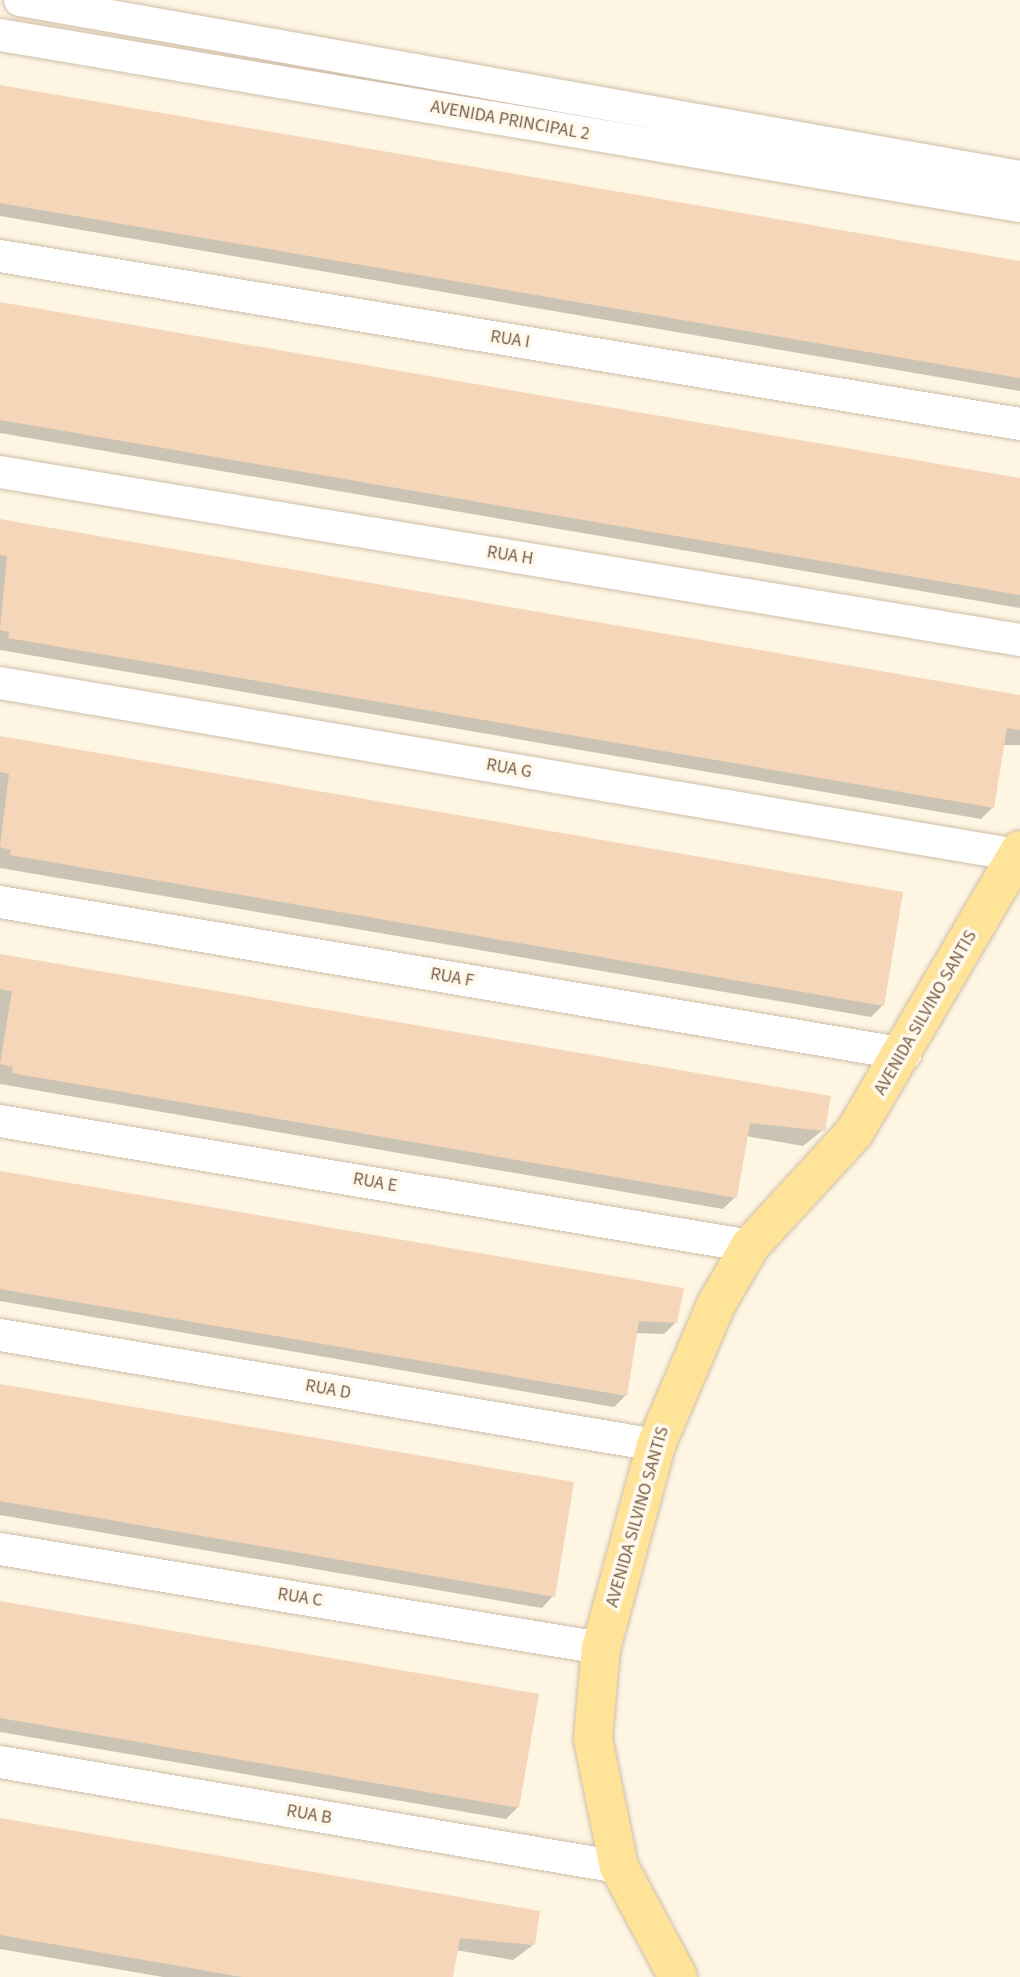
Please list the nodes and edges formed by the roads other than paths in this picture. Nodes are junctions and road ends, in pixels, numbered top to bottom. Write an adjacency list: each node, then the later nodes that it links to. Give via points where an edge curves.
1 (20, 0): 3 (street, AVENIDA PRINCIPAL 2)
2 (0, 36): 4 (street, AVENIDA PRINCIPAL 2)
3 (1020, 177)
4 (1020, 206)
5 (0, 256): 6 (street, RUA I)
6 (1020, 424)
7 (0, 472): 8 (street, RUA H)
8 (1020, 640)
9 (0, 683): 10 (street, RUA G)
10 (1019, 852): 12 (main road, AVENIDA SILVINO SANTIS)
11 (0, 902): 12 (street, RUA F)
12 (905, 1054): 14 (main road, AVENIDA SILVINO SANTIS, via 854,1133)
13 (0, 1121): 14 (street, RUA E)
14 (750, 1246): 16 (main road, AVENIDA SILVINO SANTIS, via 717,1303)
15 (0, 1335): 16 (street, RUA D)
16 (656, 1445): 18 (main road, AVENIDA SILVINO SANTIS)
17 (0, 1549): 18 (street, RUA C)
18 (601, 1648): 20 (main road, AVENIDA SILVINO SANTIS, via 593,1739)
19 (0, 1762): 20 (street, RUA B)
20 (619, 1867): 21 (main road, AVENIDA SILVINO SANTIS)
21 (678, 1977)

